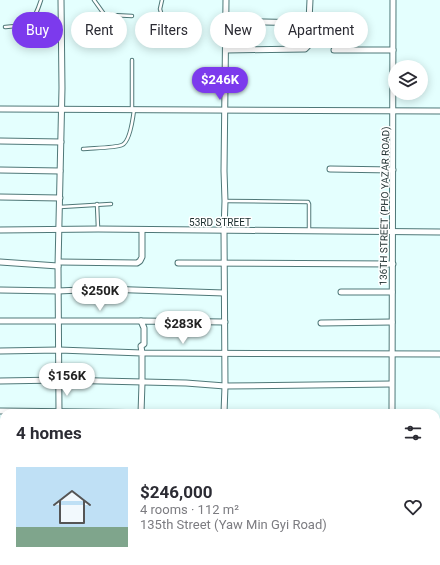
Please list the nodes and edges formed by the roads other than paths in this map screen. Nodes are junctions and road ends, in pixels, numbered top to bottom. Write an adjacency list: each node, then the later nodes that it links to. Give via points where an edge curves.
1 (41, 0): 12 (lane, via 28,23)
2 (61, 0): 19 (street)
3 (94, 0): 11 (lane, via 104,14)
4 (162, 0): 8 (lane)
5 (226, 0): 9 (street)
6 (310, 0): 10 (street)
7 (394, 0): 16 (street, 136TH STREET (PHO YAZAR ROAD))
8 (161, 12)
9 (226, 12)
10 (309, 12)
11 (132, 16)
12 (5, 27)
13 (306, 48): 14 (street)
14 (226, 50): 21 (street)
15 (334, 50): 16 (street)
16 (393, 50): 22 (street, 136TH STREET (PHO YAZAR ROAD))
17 (132, 60): 20 (lane)
18 (0, 108): 19 (street)
19 (62, 109): 20 (street); 25 (street)
20 (133, 109): 21 (street); 26 (lane, via 131,129 122,145)
21 (225, 109): 22 (street); 33 (street)
22 (394, 111): 23 (street); 29 (street, 136TH STREET (PHO YAZAR ROAD))
23 (440, 111)
24 (0, 141): 25 (street)
25 (61, 142): 30 (street)
26 (83, 149)
27 (330, 169): 29 (street)
28 (0, 170): 30 (street)
29 (393, 170): 43 (street, 136TH STREET (PHO YAZAR ROAD))
30 (60, 171): 32 (street)
31 (0, 197): 32 (street)
32 (60, 198): 36 (street)
33 (225, 201): 41 (lane, via 308,202); 42 (street)
34 (97, 204): 35 (lane); 36 (lane); 38 (lane)
35 (111, 204)
36 (60, 207): 37 (street)
37 (59, 229): 38 (street, 53RD STREET); 39 (street, 53RD STREET); 48 (street)
38 (98, 229): 40 (street, 53RD STREET)
39 (0, 230)
40 (142, 230): 42 (street, 53RD STREET); 48 (street, via 142,257 137,263)
41 (309, 230): 42 (street, 53RD STREET); 43 (street, 53RD STREET)
42 (224, 231): 47 (street)
43 (393, 231): 44 (street, 53RD STREET); 49 (street, 136TH STREET (PHO YAZAR ROAD))
44 (440, 232)
45 (0, 262): 48 (street)
46 (178, 263): 47 (street)
47 (224, 263): 49 (street); 54 (street)
48 (58, 264): 51 (street)
49 (393, 264): 53 (street, 136TH STREET (PHO YAZAR ROAD))
50 (0, 290): 51 (street)
51 (58, 291): 54 (street); 56 (street)
52 (340, 292): 53 (street)
53 (392, 292): 59 (street, 136TH STREET (PHO YAZAR ROAD))
54 (224, 293): 58 (street)
55 (0, 321): 56 (street)
56 (58, 321): 57 (street); 61 (street)
57 (141, 321): 58 (street); 63 (street, via 144,328)
58 (225, 322): 64 (street)
59 (392, 322): 60 (street); 65 (street, 136TH STREET (PHO YAZAR ROAD))
60 (321, 323)
61 (59, 350): 62 (street); 63 (street); 67 (street)
62 (0, 351)
63 (142, 353): 64 (street); 69 (street)
64 (225, 353): 65 (street); 71 (street)
65 (392, 354): 66 (street); 70 (street, 136TH STREET (PHO YAZAR ROAD))
66 (440, 354)
67 (59, 380): 68 (street); 69 (street); 72 (street)
68 (0, 381)
69 (142, 383): 71 (street); 73 (street)
70 (392, 384): 71 (street); 75 (street, 136TH STREET (PHO YAZAR ROAD))
71 (225, 386): 74 (street)
72 (59, 409)
73 (141, 409)
74 (224, 409)
75 (392, 409)

